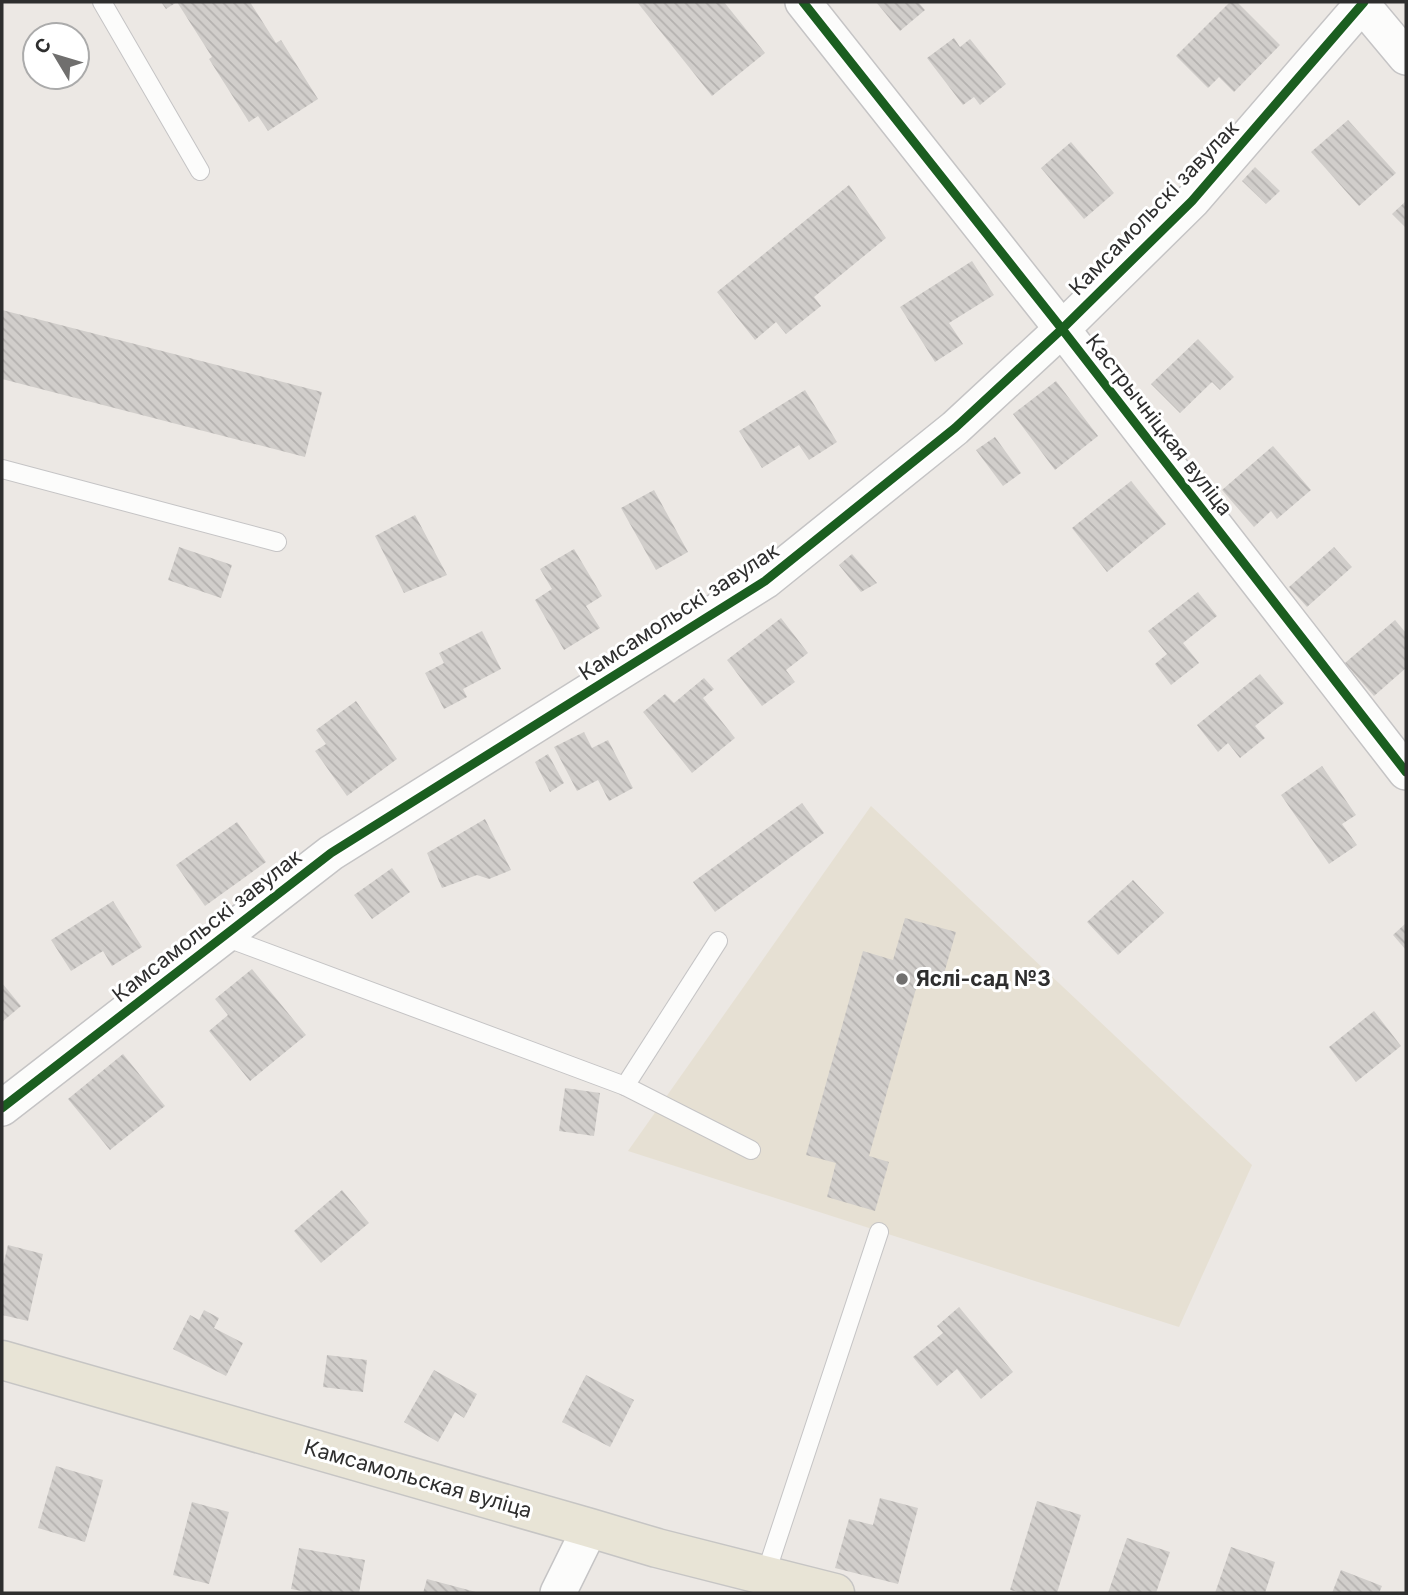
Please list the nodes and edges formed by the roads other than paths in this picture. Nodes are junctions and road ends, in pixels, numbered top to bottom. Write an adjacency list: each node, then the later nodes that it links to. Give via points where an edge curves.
1 (102, 2): 5 (lane)
2 (803, 2): 6 (street, Кастрычніцкая вуліца)
3 (1362, 3): 4 (street); 6 (street, Камсамольскі завулак, via 1192,201)
4 (1406, 57)
5 (201, 171)
6 (1062, 329): 9 (street, Кастрычніцкая вуліца); 10 (street, Камсамольскі завулак, via 955,428 765,581 331,853)
7 (2, 469): 8 (lane)
8 (277, 542)
9 (1406, 772)
10 (222, 936): 12 (lane); 13 (street, Камсамольскі завулак)
11 (718, 941): 12 (lane)
12 (625, 1086): 14 (lane)
13 (2, 1108)
14 (751, 1150)
15 (880, 1232): 18 (lane)
16 (2, 1360): 17 (main road, Камсамольская вуліца)
17 (590, 1528): 18 (main road, Камсамольская вуліца); 19 (street)
18 (765, 1576): 20 (main road, Камсамольская вуліца)
19 (558, 1593)
20 (835, 1593)

